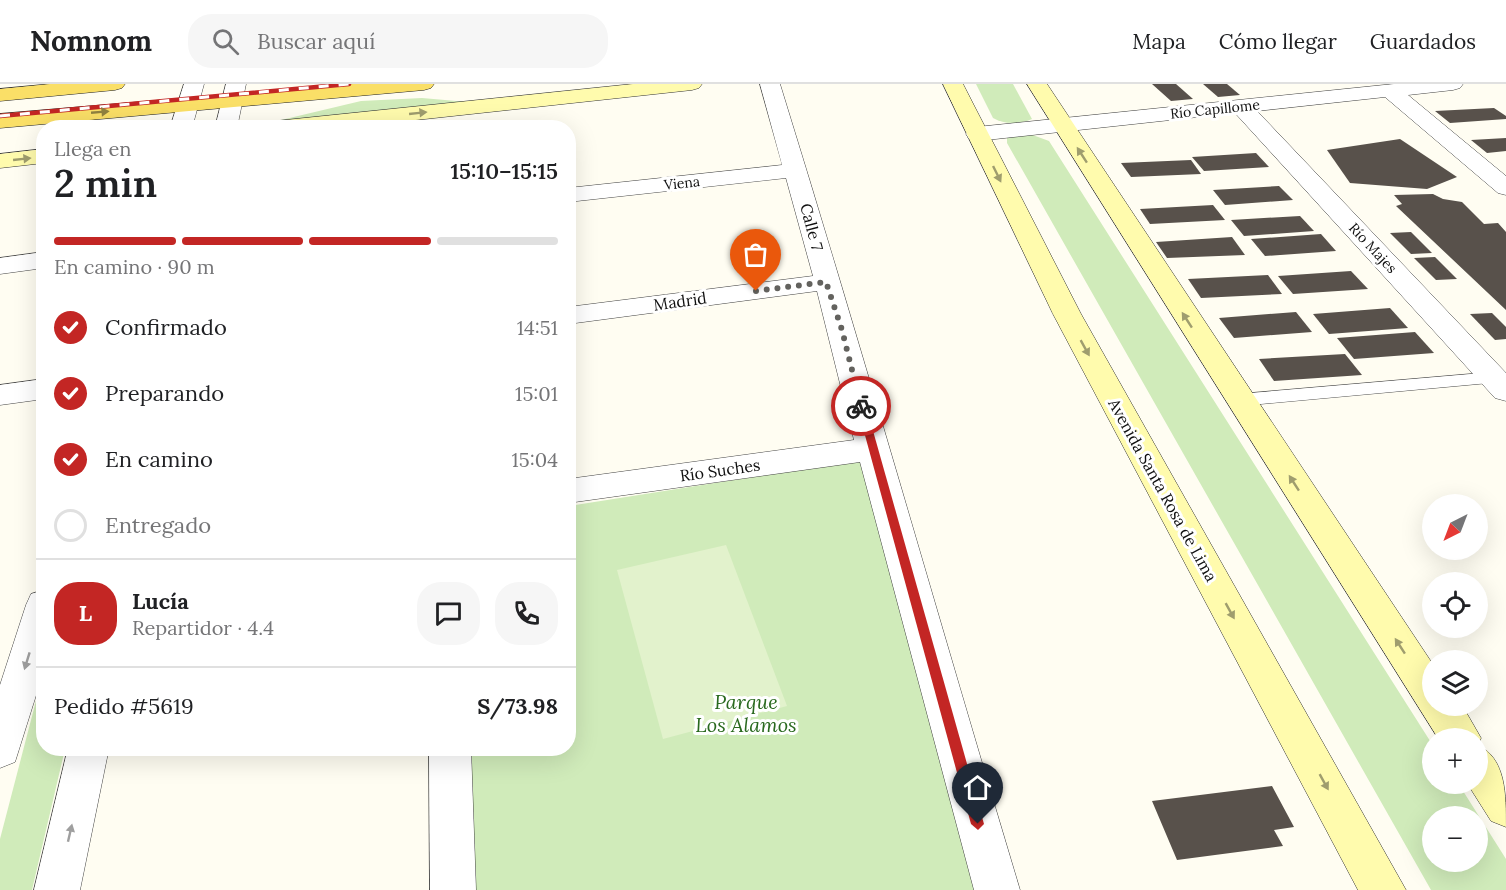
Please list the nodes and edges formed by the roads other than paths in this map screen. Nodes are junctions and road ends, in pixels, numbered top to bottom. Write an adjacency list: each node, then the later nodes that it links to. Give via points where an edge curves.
1 (115, 84): 11 (main road)
2 (424, 84): 9 (main road)
3 (692, 84): 15 (main road, one-way to 3)
4 (770, 84): 21 (street, Calle 7)
5 (953, 84): 18 (main road, Avenida Santa Rosa de Lima)
6 (1037, 84): 17 (main road)
7 (1453, 84): 8 (street, Río Capillome)
8 (1390, 91): 12 (street, Río Capillome); 22 (street)
9 (234, 92): 10 (main road); 14 (street)
10 (191, 94): 13 (street); 16 (main road, one-way to 10)
11 (0, 95)
12 (1240, 106): 17 (street, Río Capillome); 28 (street, Río Majes)
13 (183, 120)
14 (228, 120)
15 (352, 120)
16 (0, 121)
17 (1062, 125): 18 (street, Río Capillome); 31 (main road, one-way to 17)
18 (977, 134): 41 (main road, Avenida Santa Rosa de Lima, one-way to 41, via 1067,314)
19 (36, 157): 20 (main road, one-way to 19)
20 (0, 161)
21 (796, 170): 23 (street, Viena); 26 (street, Calle 7)
22 (1506, 188)
23 (576, 194)
24 (36, 261): 25 (street)
25 (0, 266)
26 (826, 282): 27 (street, Madrid); 32 (street, Calle 7)
27 (576, 315)
28 (1500, 385): 31 (lane)
29 (36, 390): 30 (street)
30 (0, 395)
31 (1239, 400): 35 (main road, one-way to 31)
32 (872, 449): 33 (street, Río Suches); 44 (street, Calle 7)
33 (576, 490)
34 (36, 630): 36 (street, one-way to 36)
35 (1422, 680)
36 (0, 749)
37 (87, 756): 42 (street, one-way to 37)
38 (450, 756): 43 (street)
39 (1488, 779): 40 (main road)
40 (1506, 807)
41 (1376, 889)
42 (57, 890)
43 (453, 890)
44 (997, 890)

